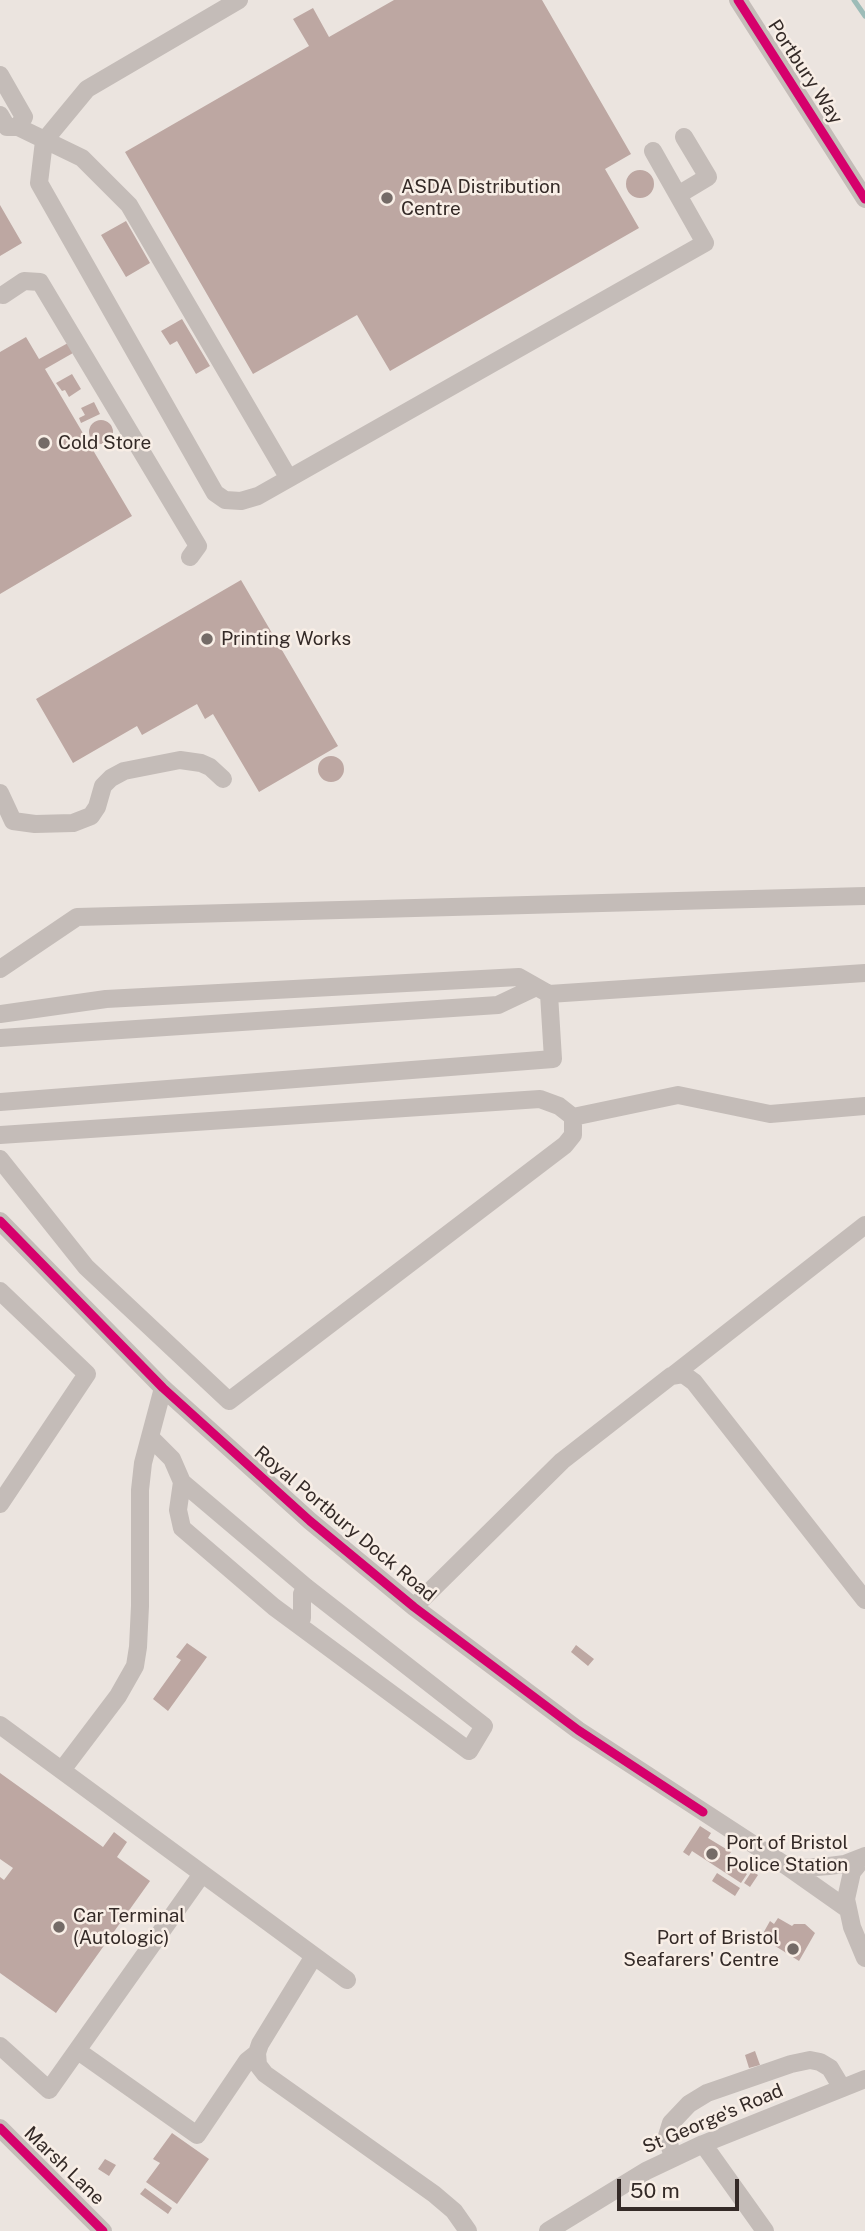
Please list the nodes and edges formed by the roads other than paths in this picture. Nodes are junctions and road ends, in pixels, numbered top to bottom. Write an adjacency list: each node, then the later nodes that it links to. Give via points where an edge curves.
1 (239, 0): 7 (street, via 88,89)
2 (738, 0): 10 (street, Portbury Way)
3 (0, 75): 5 (street, via 24,117)
4 (0, 116): 5 (street, via 7,127)
5 (18, 127): 7 (street)
6 (684, 137): 9 (street, via 708,177)
7 (44, 141): 12 (street, via 82,158 129,205); 12 (street, via 39,183 215,493 225,500 241,501)
8 (653, 151): 9 (street)
9 (678, 195): 12 (street, via 705,243)
10 (865, 199)
11 (3, 295): 13 (street, via 24,281 40,282 198,546)
12 (288, 477)
13 (190, 557)
14 (223, 779): 15 (street, via 201,763 180,760 124,772 103,786 91,816 65,824 13,821)
15 (0, 793)
16 (865, 896): 17 (street, via 77,917)
17 (0, 969)
18 (865, 973): 19 (street)
19 (542, 991): 20 (street, via 519,977 106,999); 21 (street, via 498,1005); 22 (street, via 553,1059)
20 (0, 1014)
21 (0, 1038)
22 (0, 1102)
23 (865, 1106): 24 (street, via 769,1114 678,1095)
24 (573, 1117): 25 (street, via 540,1099); 26 (street, via 573,1135 565,1145 229,1401 86,1267)
25 (0, 1135)
26 (0, 1159)
27 (0, 1221): 31 (street, Royal Portbury Dock Road)
28 (865, 1225): 30 (street)
29 (0, 1291): 34 (street, via 87,1374)
30 (671, 1376): 36 (street, via 683,1374 694,1382); 37 (street, via 562,1461)
31 (163, 1388): 32 (street); 37 (street, Royal Portbury Dock Road, via 310,1521)
32 (150, 1437): 33 (street, via 172,1459); 40 (street, via 140,1490 135,1666)
33 (182, 1482): 35 (street); 38 (street, via 178,1510 182,1528)
34 (0, 1504)
35 (306, 1587): 38 (street); 38 (street, via 484,1726 469,1751)
36 (865, 1600)
37 (414, 1607): 42 (street, Royal Portbury Dock Road, via 578,1730)
38 (298, 1624)
39 (0, 1726): 40 (street)
40 (62, 1770): 43 (street)
41 (864, 1857): 42 (street, via 829,1866); 44 (street, via 849,1880)
42 (785, 1865): 44 (street, Royal Portbury Dock Road)
43 (202, 1874): 45 (street); 49 (street)
44 (846, 1908): 46 (street)
45 (314, 1956): 47 (street); 50 (street)
46 (865, 1958)
47 (347, 1980)
48 (0, 2046): 49 (street, via 49,2090)
49 (78, 2051): 50 (street, via 197,2135)
50 (257, 2053): 57 (street, via 265,2074 434,2194)
51 (865, 2079): 52 (street, St George's Road)
52 (842, 2088): 54 (street, St George's Road); 55 (street, via 830,2068 810,2060 707,2093 671,2123 667,2136)
53 (0, 2128): 56 (street, Marsh Lane)
54 (703, 2144): 55 (street, St George's Road); 59 (street)
55 (674, 2158): 58 (street, St George's Road)
56 (103, 2231)
57 (468, 2231)
58 (548, 2231)
59 (765, 2231)

